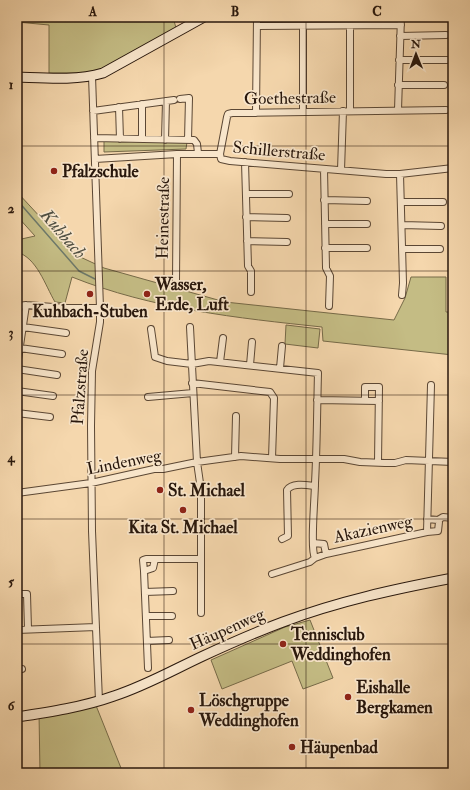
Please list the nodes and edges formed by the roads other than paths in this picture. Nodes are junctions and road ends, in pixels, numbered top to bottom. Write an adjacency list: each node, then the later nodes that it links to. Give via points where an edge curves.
1 (204, 17): 12 (street, via 112,68)
2 (257, 17): 5 (street)
3 (401, 17): 4 (street)
4 (400, 25): 7 (street); 9 (street)
5 (256, 26): 6 (street); 24 (street)
6 (303, 26): 7 (street); 23 (street)
7 (350, 26): 22 (street, Schillerstraße)
8 (446, 35): 9 (street)
9 (400, 36): 10 (street)
10 (399, 60): 11 (street); 14 (street)
11 (446, 60)
12 (92, 76): 13 (street); 21 (street, Pfalzstraße)
13 (17, 77)
14 (398, 85): 15 (street); 19 (street)
15 (444, 85)
16 (166, 101): 17 (street); 28 (street); 29 (street, via 189,98)
17 (142, 104): 18 (street); 27 (street)
18 (120, 107): 21 (street); 26 (street)
19 (398, 110): 20 (street, Goethestraße); 22 (street, Goethestraße)
20 (446, 110)
21 (93, 111): 25 (street, Pfalzstraße)
22 (346, 111): 23 (street, Goethestraße); 37 (street, Schillerstraße)
23 (303, 112): 24 (street, Goethestraße)
24 (256, 113): 32 (street, Goethestraße, via 228,114)
25 (94, 138): 26 (street); 33 (street, Pfalzstraße)
26 (120, 139): 27 (street)
27 (142, 139): 28 (street)
28 (165, 140): 29 (street)
29 (188, 140): 30 (street, via 196,142)
30 (198, 153): 31 (street); 32 (street)
31 (177, 154): 33 (street); 57 (street, Heinestraße)
32 (220, 154): 34 (street, Schillerstraße, via 223,160)
33 (95, 159): 63 (street, Pfalzstraße)
34 (245, 162): 36 (street, Schillerstraße); 39 (street)
35 (453, 168): 38 (street, Schillerstraße)
36 (324, 169): 37 (street, Schillerstraße); 41 (street)
37 (341, 170): 38 (street, Schillerstraße)
38 (400, 174): 43 (street)
39 (246, 194): 40 (street); 45 (street)
40 (289, 194)
41 (324, 200): 42 (street); 47 (street)
42 (367, 201)
43 (401, 202): 44 (street); 49 (street)
44 (444, 202)
45 (246, 217): 46 (street); 51 (street)
46 (288, 218)
47 (325, 224): 48 (street); 53 (street)
48 (367, 224)
49 (402, 225): 50 (street); 55 (street)
50 (441, 226)
51 (247, 241): 52 (street); 58 (street)
52 (287, 242)
53 (325, 248): 54 (street); 62 (street, via 326,268 330,276)
54 (367, 248)
55 (402, 248): 56 (street); 59 (street)
56 (440, 249)
57 (176, 282)
58 (252, 292)
59 (402, 295)
60 (26, 305): 61 (street); 63 (street); 64 (street)
61 (17, 306)
62 (329, 306)
63 (100, 308): 100 (street, Pfalzstraße, via 92,371)
64 (23, 327): 67 (street); 71 (street)
65 (190, 327): 75 (street)
66 (151, 329): 75 (street, via 155,357)
67 (66, 333)
68 (223, 338): 74 (street)
69 (252, 342): 76 (street)
70 (282, 346): 78 (street)
71 (20, 348): 72 (street); 73 (street)
72 (62, 354)
73 (17, 359): 77 (street)
74 (220, 362): 75 (street); 76 (street)
75 (192, 364): 81 (street)
76 (250, 365): 78 (street)
77 (17, 366)
78 (280, 368): 87 (street, Akazienweg, via 318,373)
79 (17, 369): 80 (street)
80 (57, 375)
81 (192, 383): 84 (street); 94 (street, via 270,392 274,398)
82 (431, 385): 96 (street, Akazienweg)
83 (17, 391): 85 (street)
84 (193, 393): 86 (street); 97 (street)
85 (53, 396)
86 (148, 397)
87 (317, 400): 88 (street); 95 (street, Akazienweg)
88 (365, 400): 89 (street); 89 (street, via 365,387 379,387)
89 (379, 400): 98 (street)
90 (17, 413): 92 (street)
91 (236, 416): 93 (street)
92 (50, 417)
93 (235, 457): 94 (street, Lindenweg); 97 (street, Lindenweg)
94 (272, 458): 95 (street, Lindenweg)
95 (316, 459): 98 (street, Lindenweg); 101 (street, Akazienweg)
96 (429, 461): 98 (street, Lindenweg); 99 (street, Lindenweg); 104 (street, Akazienweg)
97 (197, 462): 100 (street, Lindenweg); 112 (street, via 201,490)
98 (378, 462)
99 (453, 462)
100 (91, 483): 102 (street, Lindenweg); 122 (street, Pfalzstraße)
101 (315, 486): 107 (street, via 289,486 288,536); 108 (street, Akazienweg)
102 (17, 493)
103 (453, 518): 105 (street, Akazienweg, via 443,517)
104 (427, 519): 105 (street, Akazienweg); 106 (street, Akazienweg)
105 (438, 520): 106 (street, Akazienweg, via 438,531)
106 (427, 532): 109 (street, Akazienweg)
107 (282, 539)
108 (313, 543): 109 (street, Akazienweg, via 324,544); 110 (street, Akazienweg)
109 (326, 554): 110 (street, Akazienweg)
110 (315, 558): 114 (street, Akazienweg, via 310,562)
111 (155, 559): 112 (street); 113 (street, via 153,568); 113 (street, via 143,560)
112 (201, 559): 119 (street)
113 (144, 571): 117 (street)
114 (272, 574)
115 (453, 578): 128 (street, Häupenweg, via 368,595 302,615 217,650 147,683)
116 (173, 591): 117 (street)
117 (145, 592): 120 (street)
118 (20, 594): 123 (street, via 27,594)
119 (201, 613)
120 (146, 616): 121 (street); 126 (street)
121 (172, 616)
122 (96, 627): 123 (street); 128 (street, Pfalzstraße)
123 (28, 629): 124 (street)
124 (17, 630)
125 (169, 640): 126 (street)
126 (147, 641): 127 (street)
127 (148, 668)
128 (99, 701): 129 (street, Häupenweg)
129 (17, 717)

